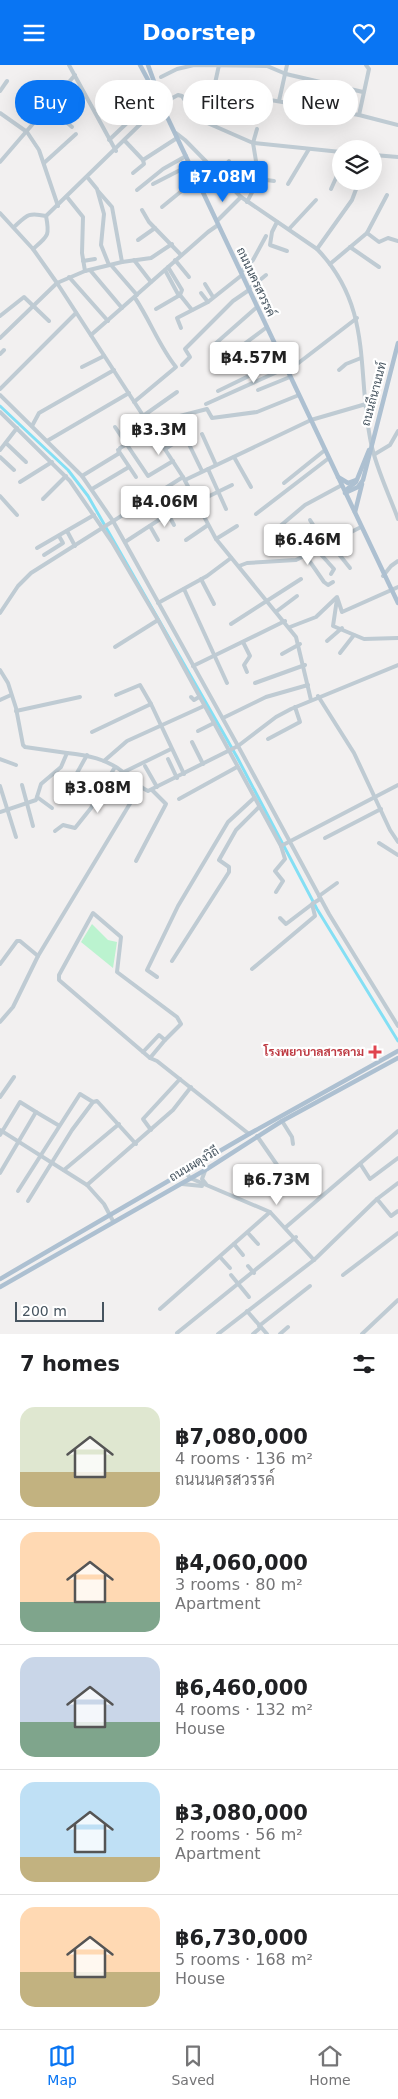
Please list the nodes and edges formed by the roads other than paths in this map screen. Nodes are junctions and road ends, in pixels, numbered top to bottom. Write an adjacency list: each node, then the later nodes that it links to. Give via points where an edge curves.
1 (70, 65): 8 (street)
2 (140, 65): 11 (main road, ถนนนครสวรรค์)
3 (148, 65): 12 (main road, ถนนนครสวรรค์)
4 (219, 65): 7 (street, via 267,66); 9 (street, via 194,65); 13 (street)
5 (287, 65): 7 (street)
6 (366, 65): 16 (street, via 369,69)
7 (286, 74): 16 (street); 19 (street)
8 (75, 75): 10 (street); 34 (street)
9 (161, 77)
10 (71, 80)
11 (148, 80)
12 (154, 80)
13 (216, 80)
14 (8, 81): 15 (street)
15 (0, 91)
16 (363, 92): 21 (street)
17 (173, 98): 36 (street, via 180,95 196,118)
18 (273, 100): 19 (street)
19 (279, 101): 21 (street)
20 (0, 113): 30 (street)
21 (359, 115): 27 (street)
22 (33, 125): 30 (street)
23 (70, 125): 28 (street)
24 (126, 125): 34 (street)
25 (140, 125): 35 (street)
26 (171, 125): 31 (main road, ถนนนครสวรรค์)
27 (398, 125)
28 (72, 127)
29 (257, 129): 36 (street)
30 (27, 132): 43 (street); 46 (street)
31 (175, 133): 33 (main road, ถนนนครสวรรค์); 49 (street, via 185,139)
32 (76, 134): 46 (street)
33 (177, 138): 40 (main road, ถนนนครสวรรค์); 44 (street)
34 (109, 140): 38 (street)
35 (124, 141): 38 (street); 44 (street)
36 (253, 143): 37 (street); 51 (street)
37 (309, 149): 39 (street); 55 (street)
38 (116, 151): 50 (street)
39 (332, 151)
40 (186, 156): 47 (main road, ถนนนครสวรรค์); 57 (street)
41 (382, 156): 42 (street)
42 (398, 157)
43 (1, 159)
44 (143, 160): 48 (street, via 144,164)
45 (229, 161): 49 (street)
46 (44, 163): 64 (street)
47 (190, 165): 52 (main road, ถนนนครสวรรค์); 54 (street)
48 (133, 173)
49 (218, 174): 61 (street)
50 (88, 178): 56 (street); 60 (street)
51 (259, 179): 53 (street); 63 (street)
52 (198, 181): 65 (street); 70 (main road, ถนนนครสวรรค์)
53 (274, 181)
54 (153, 184)
55 (288, 184)
56 (97, 189): 88 (street, via 112,207); 90 (street, via 104,214 101,245)
57 (137, 190)
58 (356, 190): 81 (street)
59 (387, 195): 74 (street)
60 (67, 197): 64 (street); 87 (street, via 83,217)
61 (241, 197): 63 (street); 70 (street)
62 (316, 200): 73 (street)
63 (247, 202): 69 (street)
64 (58, 206): 68 (street)
65 (162, 207)
66 (142, 210): 72 (street)
67 (0, 213): 71 (street)
68 (46, 216): 71 (street, via 26,215); 80 (street, via 47,237)
69 (277, 222): 73 (street); 82 (street, via 270,245)
70 (218, 223): 83 (street); 94 (main road, ถนนนครสวรรค์)
71 (14, 227): 80 (street)
72 (155, 228): 76 (street); 78 (street)
73 (289, 229): 81 (street)
74 (367, 233): 77 (street, via 379,242 388,239); 79 (street)
75 (266, 236): 94 (street)
76 (138, 240)
77 (398, 241)
78 (172, 244): 83 (street); 85 (street, via 151,258)
79 (350, 247): 89 (street); 91 (street)
80 (33, 249): 99 (street)
81 (317, 249): 89 (street)
82 (287, 251)
83 (181, 255): 86 (street)
84 (94, 259): 87 (street)
85 (134, 260): 88 (street); 98 (street)
86 (175, 260): 92 (street); 97 (street)
87 (83, 261): 93 (street)
88 (122, 262): 90 (street)
89 (330, 264): 114 (street, via 352,303)
90 (110, 265): 93 (street); 104 (street)
91 (379, 267)
92 (166, 269): 98 (street); 103 (street)
93 (87, 271): 96 (street); 109 (street)
94 (242, 274): 101 (main road, ถนนนครสวรรค์); 105 (street)
95 (266, 275): 101 (street)
96 (69, 277): 99 (street); 116 (street)
97 (189, 277)
98 (151, 282): 104 (street)
99 (57, 283): 107 (street); 112 (street)
100 (205, 284): 105 (street)
101 (249, 290): 108 (main road, ถนนนครสวรรค์); 129 (street, via 228,305 185,349 190,357)
102 (201, 293): 106 (street)
103 (179, 295): 110 (street); 111 (street)
104 (136, 297): 109 (street); 143 (street, via 163,352 176,367)
105 (213, 297): 106 (street)
106 (208, 302): 111 (street)
107 (33, 304): 113 (street, via 24,297); 115 (street); 120 (street)
108 (258, 307): 117 (main road, ถนนนครสวรรค์); 122 (street)
109 (122, 308): 116 (street)
110 (156, 309)
111 (192, 310): 118 (street, via 177,318)
112 (76, 313): 119 (street); 136 (street)
113 (0, 316)
114 (356, 317): 126 (street); 132 (street)
115 (49, 321)
116 (108, 321): 119 (street)
117 (267, 327): 128 (main road, ถนนนครสวรรค์); 131 (street)
118 (181, 328)
119 (91, 335): 125 (street)
120 (0, 338)
121 (398, 343): 127 (main road, ถนนถีนานนท์)
122 (216, 344)
123 (4, 350): 124 (street)
124 (0, 354)
125 (104, 356): 130 (street); 133 (street)
126 (361, 358): 134 (street); 144 (street)
127 (396, 359): 158 (main road, ถนนถีนานนท์)
128 (282, 360): 132 (main road, ถนนนครสวรรค์); 138 (street)
129 (182, 365)
130 (82, 367)
131 (212, 368)
132 (287, 369): 135 (main road, ถนนนครสวรรค์); 145 (street)
133 (114, 370): 140 (street); 150 (street, via 39,413)
134 (339, 370)
135 (290, 377): 137 (street); 142 (main road, ถนนนครสวรรค์)
136 (0, 389)
137 (258, 390)
138 (218, 391)
139 (178, 392): 147 (street)
140 (129, 393): 143 (street); 155 (street)
141 (0, 395): 150 (street)
142 (299, 395): 148 (main road, ถนนนครสวรรค์); 149 (street, via 257,412 212,418 207,409)
143 (134, 402): 147 (street)
144 (366, 403): 148 (street); 158 (street)
145 (206, 404)
146 (0, 412): 152 (street)
147 (143, 416): 149 (street)
148 (311, 420): 162 (main road, ถนนนครสวรรค์); 165 (street)
149 (149, 424): 159 (street)
150 (32, 426): 155 (street)
151 (115, 427): 157 (street)
152 (17, 428): 156 (street); 169 (street)
153 (398, 431): 163 (street, via 390,445)
154 (202, 435): 170 (street)
155 (47, 441): 176 (street)
156 (6, 443): 160 (street); 168 (street)
157 (127, 444): 161 (street); 167 (street, via 148,476)
158 (370, 447): 163 (street); 180 (main road, ถนนถีนานนท์)
159 (165, 449): 167 (street); 174 (street, via 185,437)
160 (0, 450)
161 (118, 450): 171 (street); 176 (street, via 118,454)
162 (325, 450): 166 (main road, ถนนนครสวรรค์); 183 (street)
163 (375, 454): 195 (street)
164 (0, 457): 173 (street)
165 (234, 457): 170 (street); 186 (street)
166 (329, 458): 177 (main road, ถนนนครสวรรค์); 199 (street)
167 (173, 461): 179 (street)
168 (26, 462)
169 (52, 462): 175 (street); 181 (street)
170 (216, 465): 172 (street)
171 (129, 467): 178 (street); 187 (street)
172 (208, 469): 174 (street); 188 (street)
173 (14, 470)
174 (202, 471): 179 (street)
175 (66, 476): 182 (street); 192 (street)
176 (82, 476): 182 (street); 187 (street)
177 (337, 476): 180 (main road, via 348,483); 185 (main road, ถนนนครสวรรค์)
178 (136, 477)
179 (184, 478): 191 (street); 204 (street)
180 (360, 479): 189 (main road, via 358,487); 197 (main road, ถนนถีนานนท์)
181 (20, 481)
182 (72, 483): 201 (street)
183 (284, 483)
184 (232, 485): 188 (street)
185 (342, 485): 189 (main road, ถนนนครสวรรค์); 213 (street, via 305,505)
186 (250, 487)
187 (92, 489): 204 (street)
188 (218, 491): 194 (street); 196 (street)
189 (345, 492): 197 (main road, ถนนนครสวรรค์)
190 (0, 496): 200 (street)
191 (194, 497): 194 (street); 198 (street)
192 (43, 499)
193 (398, 499): 195 (street)
194 (197, 501): 206 (street)
195 (392, 502): 202 (street)
196 (226, 509)
197 (355, 512): 209 (main road, ถนนนครสวรรค์)
198 (168, 514): 205 (street); 207 (street)
199 (256, 514)
200 (17, 515)
201 (94, 515): 210 (street); 211 (street)
202 (398, 519)
203 (310, 520): 219 (street)
204 (111, 523): 210 (street); 217 (street)
205 (174, 525)
206 (208, 525): 214 (street); 216 (street)
207 (150, 526): 215 (street); 217 (street)
208 (238, 526): 214 (street)
209 (362, 527): 218 (street); 233 (main road, ถนนนครสวรรค์)
210 (104, 528): 220 (street); 231 (street)
211 (67, 531): 212 (street); 220 (street)
212 (59, 536): 221 (street); 223 (street, via 64,543)
213 (266, 538)
214 (216, 539): 225 (street)
215 (158, 540)
216 (186, 540)
217 (124, 543): 229 (street)
218 (330, 543): 219 (street); 228 (street)
219 (326, 545): 222 (street)
220 (75, 546): 249 (street, via 30,573)
221 (37, 548)
222 (317, 550): 224 (street); 230 (street, via 334,569)
223 (44, 555)
224 (306, 556): 227 (street); 232 (street); 236 (street, via 324,582 328,585)
225 (230, 558): 227 (street); 234 (street)
226 (398, 561): 233 (street)
227 (239, 566): 244 (street)
228 (350, 568)
229 (139, 571): 231 (street); 240 (street)
230 (331, 574)
231 (132, 575): 243 (street)
232 (317, 576)
233 (384, 576): 239 (main road, ถนนนครสวรรค์)
234 (201, 579): 238 (street); 247 (street)
235 (301, 579): 244 (street)
236 (333, 582)
237 (398, 587): 239 (street)
238 (184, 589): 245 (street); 263 (street)
239 (392, 590): 242 (street, via 342,613); 246 (main road, ถนนนครสวรรค์)
240 (153, 596): 243 (street); 245 (street)
241 (297, 596): 248 (street)
242 (337, 597): 253 (street, via 316,617); 254 (street, via 333,626)
243 (146, 600): 250 (street)
244 (268, 601): 248 (street); 252 (street)
245 (158, 603): 266 (street)
246 (398, 603)
247 (214, 604)
248 (276, 611): 251 (street)
249 (0, 613)
250 (158, 620): 260 (street); 277 (street)
251 (285, 621): 253 (street); 258 (street)
252 (231, 624)
253 (290, 627): 259 (street)
254 (342, 628): 255 (street); 257 (street)
255 (354, 635): 256 (street, via 364,639); 261 (street)
256 (398, 638)
257 (327, 641)
258 (243, 642): 263 (street); 268 (street, via 250,656 244,665)
259 (300, 644): 262 (street); 264 (street)
260 (115, 647)
261 (340, 653)
262 (282, 654)
263 (214, 656): 266 (street); 269 (street)
264 (305, 665): 270 (street); 271 (street)
265 (398, 665): 274 (street)
266 (193, 666): 284 (street)
267 (0, 670): 272 (street)
268 (247, 672)
269 (227, 683)
270 (256, 683)
271 (308, 685): 279 (street); 284 (street, via 266,697)
272 (11, 695): 278 (street); 283 (street)
273 (116, 695): 280 (street, via 140,685)
274 (318, 696): 279 (street); 317 (street, via 354,753)
275 (80, 697): 283 (street)
276 (191, 697): 277 (street, via 194,700)
277 (199, 697): 281 (street)
278 (0, 700)
279 (311, 700): 282 (street)
280 (151, 704): 286 (street); 288 (street)
281 (204, 706): 285 (street); 286 (street)
282 (295, 707): 289 (street, via 301,721); 291 (street, via 276,717)
283 (16, 711): 294 (street, via 25,747)
284 (223, 718): 291 (street)
285 (214, 723): 287 (street); 293 (street)
286 (160, 725): 292 (street); 299 (street, via 127,741)
287 (198, 731)
288 (92, 732)
289 (268, 739)
290 (192, 742): 300 (street)
291 (239, 748): 293 (street); 296 (street); 330 (street)
292 (171, 749): 305 (street); 306 (street)
293 (228, 751): 296 (street); 300 (street)
294 (67, 753): 295 (street); 315 (street, via 61,767 41,784)
295 (87, 755): 299 (street); 308 (street, via 77,773)
296 (230, 756): 304 (street)
297 (0, 759): 301 (street)
298 (168, 759): 307 (street)
299 (104, 761): 303 (street)
300 (203, 764): 306 (street)
301 (16, 765)
302 (145, 766): 313 (street)
303 (115, 767): 305 (street); 326 (street, via 75,828 63,825)
304 (237, 767): 316 (street); 318 (street)
305 (124, 772): 312 (street)
306 (184, 775): 307 (street)
307 (177, 778): 313 (street)
308 (80, 783)
309 (22, 785): 319 (street)
310 (398, 785): 317 (street)
311 (0, 786): 323 (street)
312 (140, 787): 314 (street); 342 (street)
313 (157, 787): 314 (street)
314 (152, 790): 336 (street, via 166,804)
315 (37, 797): 319 (street); 321 (street)
316 (254, 797): 320 (street); 333 (street, via 230,819)
317 (375, 797): 322 (street); 330 (street)
318 (179, 799)
319 (27, 803): 323 (street); 325 (street)
320 (258, 807): 332 (street); 334 (street, via 236,830)
321 (52, 808)
322 (381, 809): 328 (street); 329 (street)
323 (7, 810): 324 (street); 327 (street)
324 (0, 812)
325 (33, 826)
326 (55, 831)
327 (16, 837)
328 (325, 838)
329 (398, 841)
330 (289, 842): 332 (street); 339 (street)
331 (379, 843): 335 (street)
332 (281, 846): 338 (street, via 285,859 276,871 283,881)
333 (211, 852): 334 (street); 346 (street, via 178,906 147,970)
334 (222, 855): 343 (street, via 219,860 229,867 229,872)
335 (398, 855)
336 (136, 861)
337 (336, 883): 339 (street)
338 (276, 891)
339 (319, 898): 340 (street); 348 (street)
340 (312, 905): 341 (street, via 286,924); 345 (street, via 315,916)
341 (280, 918)
342 (38, 956): 344 (street, via 17,941); 347 (street, via 13,1007)
343 (172, 961)
344 (0, 964)
345 (252, 969)
346 (157, 977)
347 (0, 1022)
348 (398, 1026)
349 (165, 1040): 351 (street, via 159,1035); 351 (street, via 180,1024 177,1017 117,972 121,937 93,913 59,980); 353 (street)
350 (398, 1051): 366 (main road, ถนนผดุงวิถี)
351 (143, 1052): 353 (street)
352 (398, 1057): 360 (main road, ถนนผดุงวิถี)
353 (150, 1059): 355 (street)
354 (14, 1077): 357 (street)
355 (180, 1079): 356 (street); 363 (street, via 143,1119)
356 (190, 1087): 363 (street, via 174,1110); 366 (street)
357 (0, 1097)
358 (93, 1102): 361 (street, via 97,1101); 362 (street, via 80,1094); 373 (street)
359 (36, 1112): 362 (street); 365 (street, via 20,1101); 368 (street)
360 (282, 1121): 367 (main road, ถนนผดุงวิถี); 370 (street)
361 (119, 1124): 369 (street); 376 (street)
362 (58, 1125): 371 (street)
363 (151, 1130): 369 (street)
364 (398, 1131): 374 (street)
365 (1, 1132): 368 (street)
366 (249, 1134): 367 (main road); 377 (main road, ถนนผดุงวิถี)
367 (255, 1137): 375 (main road, ถนนผดุงวิถี); 379 (street)
368 (20, 1143): 371 (street); 378 (street)
369 (136, 1144): 383 (street)
370 (293, 1145)
371 (40, 1155): 373 (street); 385 (street)
372 (398, 1159): 374 (street, via 370,1179)
373 (52, 1163): 376 (street); 387 (street)
374 (361, 1165): 392 (street)
375 (207, 1169): 380 (main road, ถนนผดุงวิถี); 384 (street, via 202,1179)
376 (64, 1171): 383 (street)
377 (185, 1171): 380 (street); 390 (main road, ถนนผดุงวิถี)
378 (0, 1173)
379 (284, 1175)
380 (190, 1179): 382 (main road, ถนนผดุงวิถี); 384 (street)
381 (398, 1183): 386 (street)
382 (180, 1184): 384 (street); 391 (main road, ถนนผดุงวิถี)
383 (88, 1185): 390 (street)
384 (214, 1189): 389 (street)
385 (18, 1191)
386 (377, 1199): 388 (street, via 391,1216); 400 (street)
387 (28, 1201)
388 (398, 1211)
389 (270, 1212): 392 (street); 393 (street)
390 (110, 1215): 391 (street); 406 (main road, ถนนผดุงวิถี)
391 (113, 1221): 409 (main road, ถนนผดุงวิถี)
392 (286, 1227): 395 (street)
393 (248, 1233): 396 (street); 397 (street)
394 (398, 1233): 405 (street)
395 (296, 1237): 400 (street); 403 (street)
396 (234, 1244): 398 (street); 399 (street)
397 (258, 1244)
398 (243, 1255)
399 (220, 1257): 402 (street); 412 (street)
400 (314, 1260): 413 (street)
401 (248, 1266): 403 (street)
402 (230, 1268)
403 (254, 1273): 407 (street)
404 (231, 1275): 407 (street)
405 (343, 1275)
406 (0, 1279)
407 (239, 1285): 410 (street); 416 (street)
408 (310, 1286): 414 (street)
409 (0, 1287)
410 (249, 1297)
411 (398, 1300): 421 (street)
412 (160, 1309)
413 (247, 1311): 414 (street); 417 (street)
414 (260, 1327): 418 (street); 419 (street)
415 (288, 1327): 420 (street)
416 (177, 1333)
417 (218, 1334)
418 (253, 1334)
419 (267, 1334)
420 (280, 1334)
421 (362, 1334)

